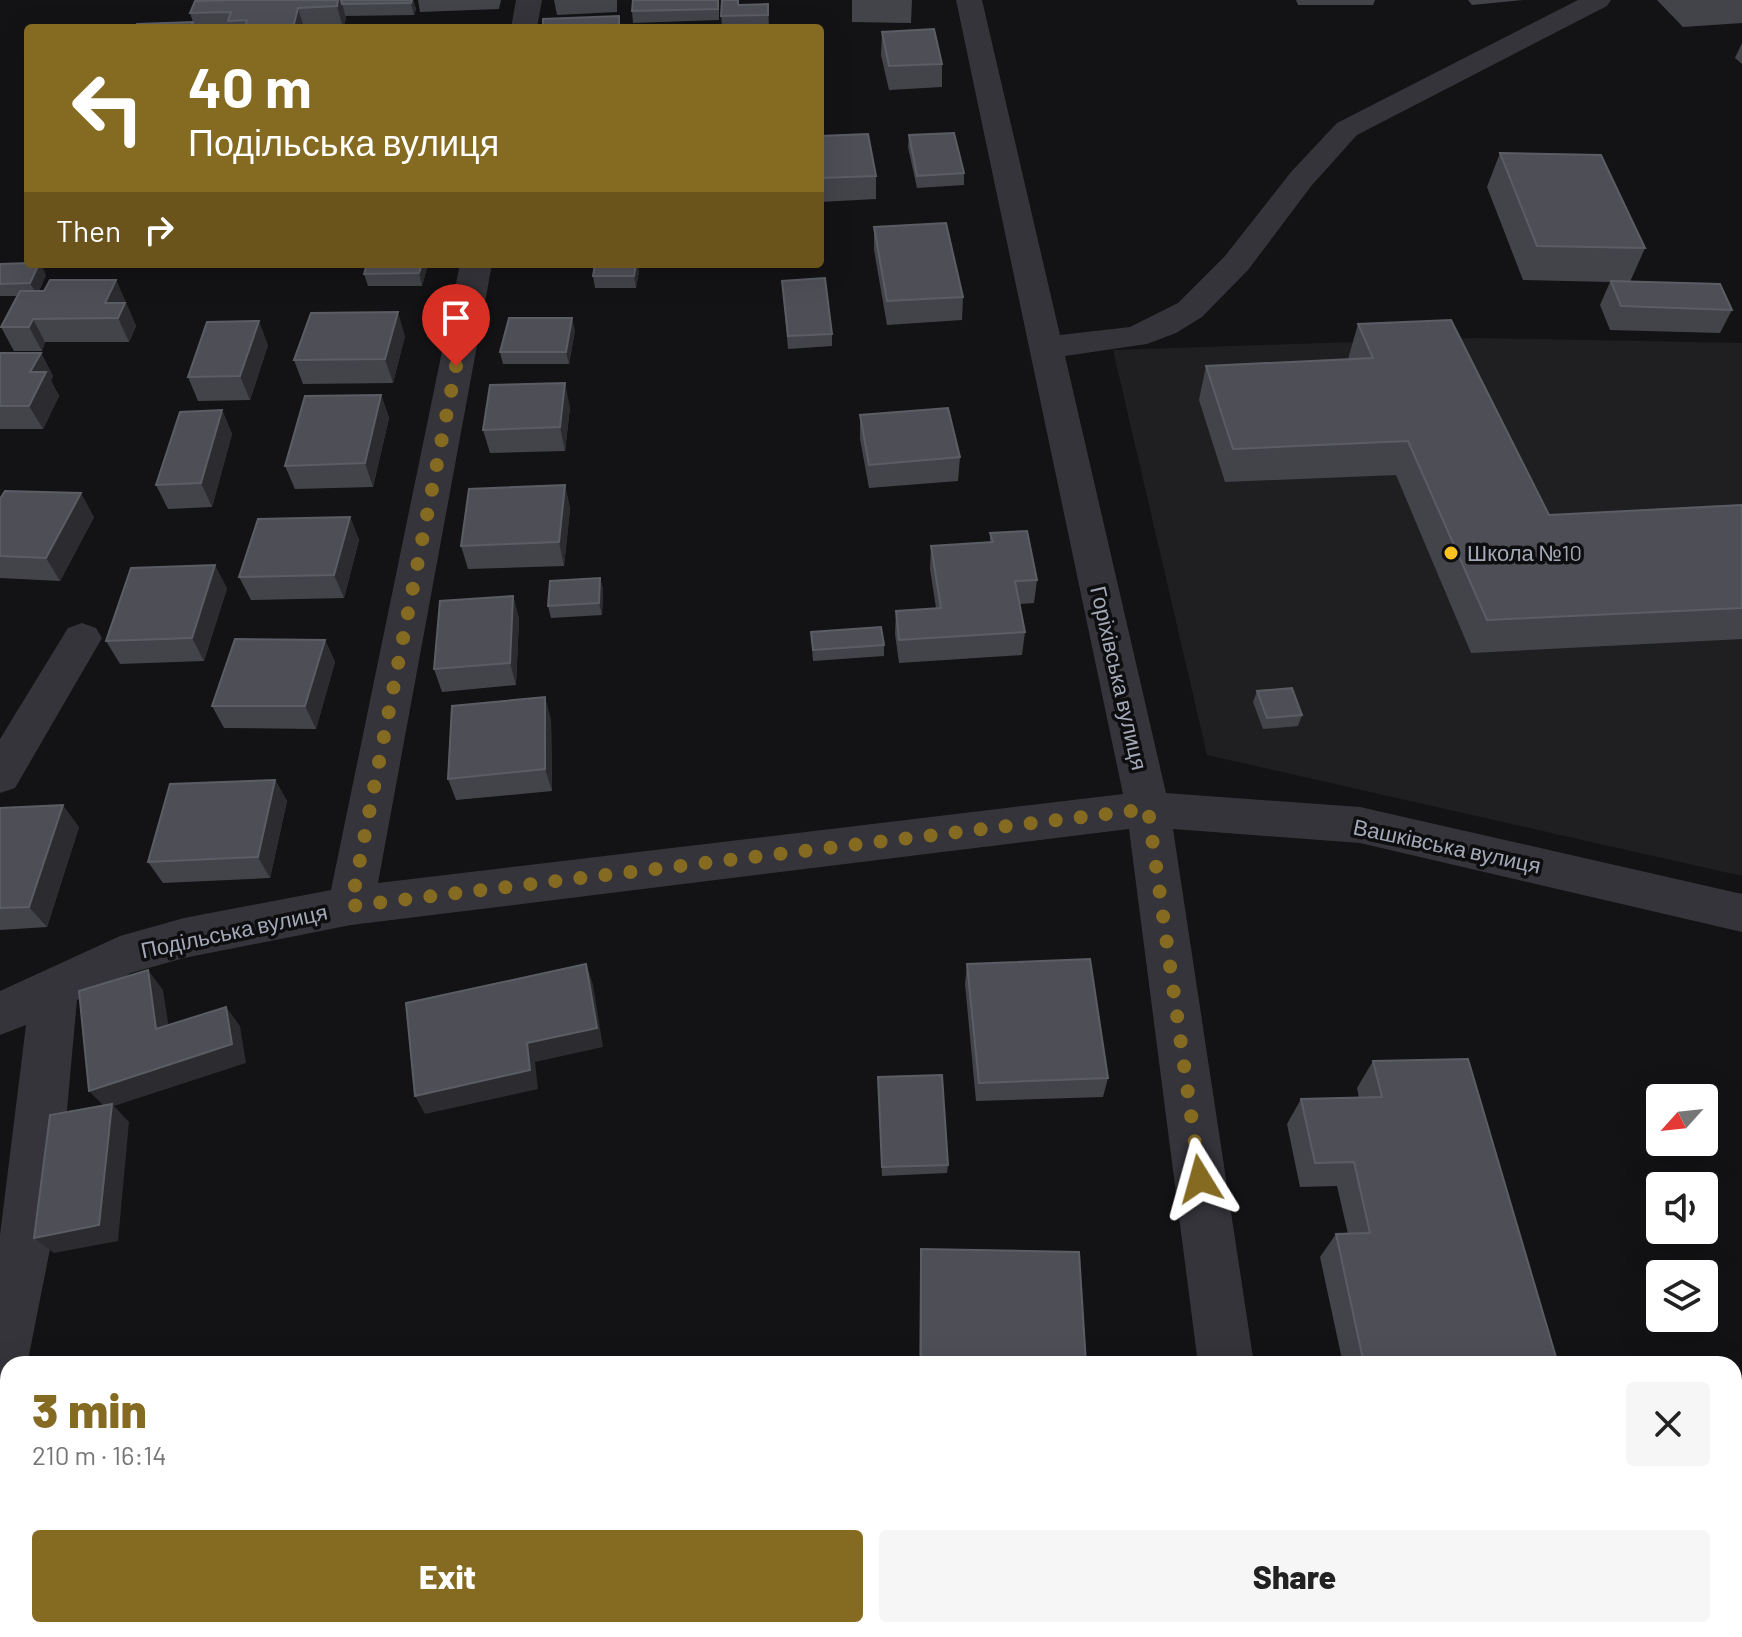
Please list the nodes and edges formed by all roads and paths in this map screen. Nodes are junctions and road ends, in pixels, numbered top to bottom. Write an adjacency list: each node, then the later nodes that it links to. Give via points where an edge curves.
1 (529, 0): 4 (street)
2 (969, 0): 6 (street, Горіхівська вулиця)
3 (1598, 0): 6 (street, via 1347,129 1320,153 1228,273 1183,315 1130,338)
4 (525, 24)
5 (475, 268): 10 (street)
6 (1044, 347): 9 (street, Горіхівська вулиця)
7 (82, 638): 8 (street)
8 (0, 776)
9 (1148, 809): 10 (street, Подільська вулиця); 11 (street, Вашківська вулиця, via 1360,825); 15 (street, Горіхівська вулиця)
10 (351, 906): 12 (street, Подільська вулиця, via 158,945 120,956)
11 (1742, 913)
12 (54, 988): 13 (street, Подільська вулиця); 14 (street, via 32,1209)
13 (1, 1011)
14 (1, 1356)
15 (1225, 1356)

